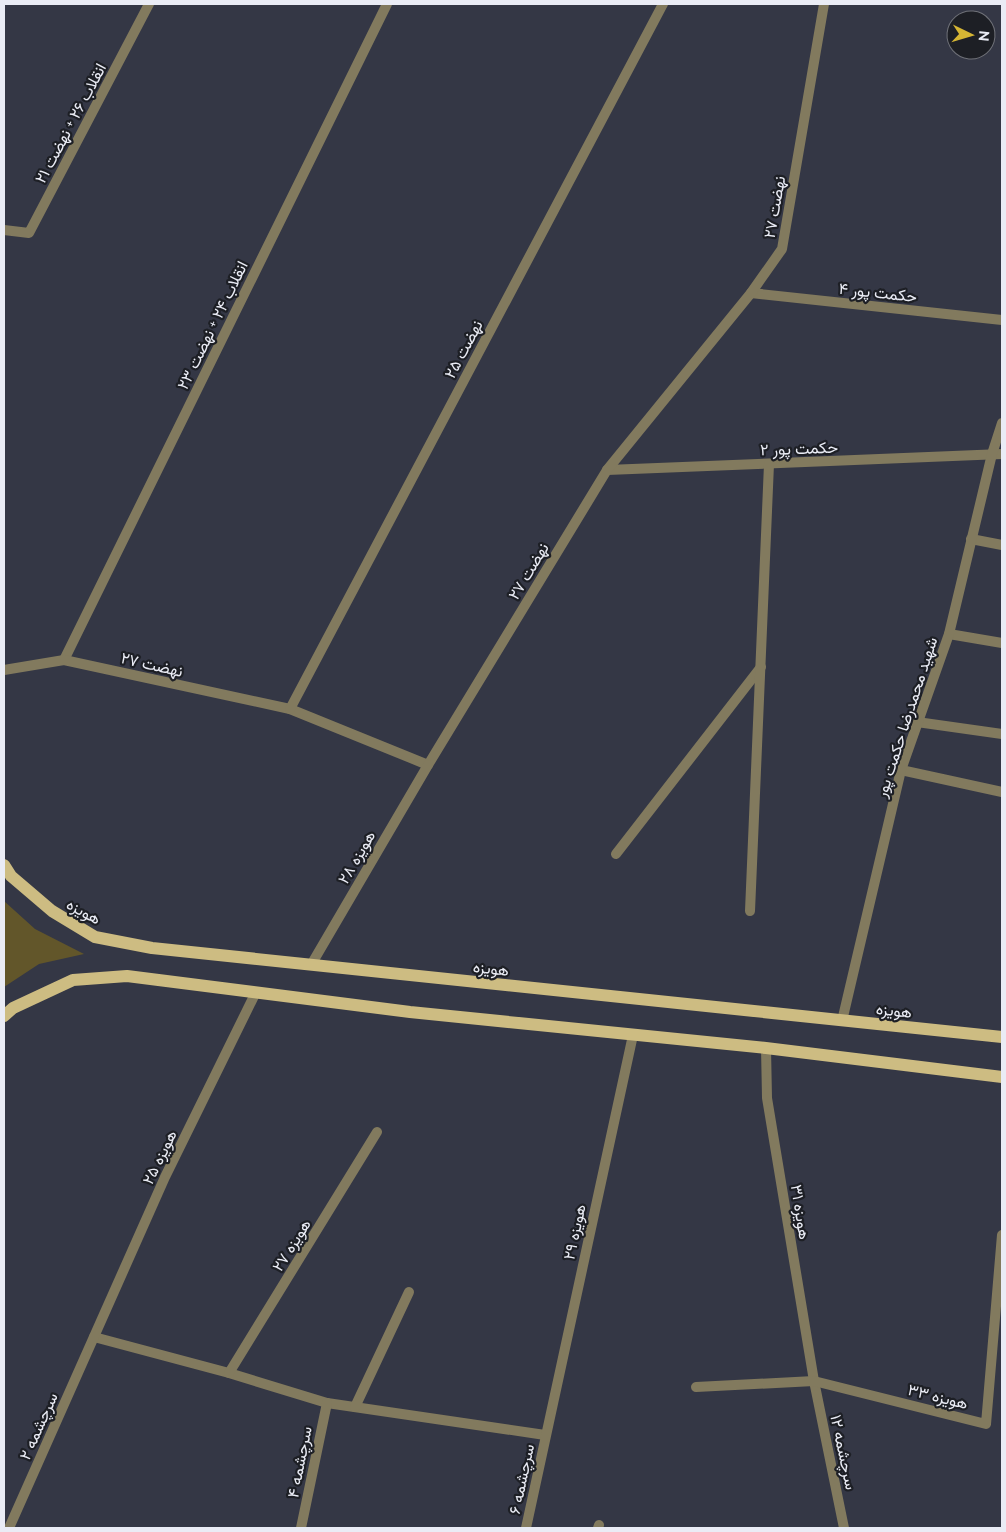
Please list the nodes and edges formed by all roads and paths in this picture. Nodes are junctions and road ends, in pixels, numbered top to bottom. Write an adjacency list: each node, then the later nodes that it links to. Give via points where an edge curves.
1 (149, 4): 5 (street, انقلاب ۲۶ + نهضت ۲۱, via 29,233)
2 (387, 4): 16 (street, انقلاب ۲۴ + نهضت ۲۳)
3 (663, 4): 19 (street, نهضت ۲۵)
4 (824, 4): 6 (street, نهضت ۲۷, via 782,250)
5 (4, 230)
6 (751, 293): 7 (street, حکمت پور ۴); 11 (street, نهضت ۲۷)
7 (1002, 320)
8 (1002, 423): 9 (street, شهید محمدرضا حکمت پور)
9 (997, 454): 10 (street, حکمت پور ۲); 12 (street, شهید محمدرضا حکمت پور)
10 (769, 464): 11 (street, حکمت پور ۲); 17 (street)
11 (606, 470): 22 (street, نهضت ۲۷)
12 (971, 539): 13 (street); 14 (street, شهید محمدرضا حکمت پور)
13 (1002, 544)
14 (949, 634): 15 (street); 20 (street, شهید محمدرضا حکمت پور)
15 (1002, 643)
16 (64, 660): 18 (street, نهضت ۲۷); 19 (street, نهضت ۲۷)
17 (761, 666): 25 (street); 27 (street)
18 (4, 670)
19 (290, 709): 22 (street, نهضت ۲۷)
20 (917, 722): 21 (street); 23 (street, شهید محمدرضا حکمت پور)
21 (1002, 734)
22 (428, 764): 28 (street, هویزه ۲۸)
23 (901, 770): 24 (street); 31 (street, شهید محمدرضا حکمت پور)
24 (1002, 792)
25 (616, 854)
26 (4, 865): 28 (main road, هویزه, via 11,876 52,911 95,937 152,948)
27 (750, 911)
28 (311, 966): 31 (main road, هویزه)
29 (256, 992): 30 (main road, via 128,976 73,980 13,1008); 32 (main road); 39 (street, هویزه ۲۵, via 165,1177)
30 (4, 1016)
31 (842, 1021): 33 (main road, هویزه)
32 (633, 1035): 34 (main road); 45 (street, هویزه ۲۹)
33 (1002, 1037)
34 (766, 1048): 35 (main road); 41 (street, هویزه ۳۱, via 767,1098)
35 (1002, 1077)
36 (377, 1132): 40 (street, هویزه ۲۷)
37 (1002, 1235): 41 (street, هویزه ۳۳, via 986,1424)
38 (409, 1292): 44 (street)
39 (94, 1337): 40 (street); 46 (street, سرچشمه ۲)
40 (229, 1373): 43 (street)
41 (814, 1381): 42 (street, هویزه ۳۳); 49 (street, سرچشمه ۱۲)
42 (696, 1387)
43 (327, 1402): 44 (street); 47 (street, سرچشمه ۴)
44 (355, 1407): 45 (street)
45 (545, 1435): 48 (street, سرچشمه ۶)
46 (9, 1528)
47 (301, 1528)
48 (526, 1528)
49 (844, 1528)

